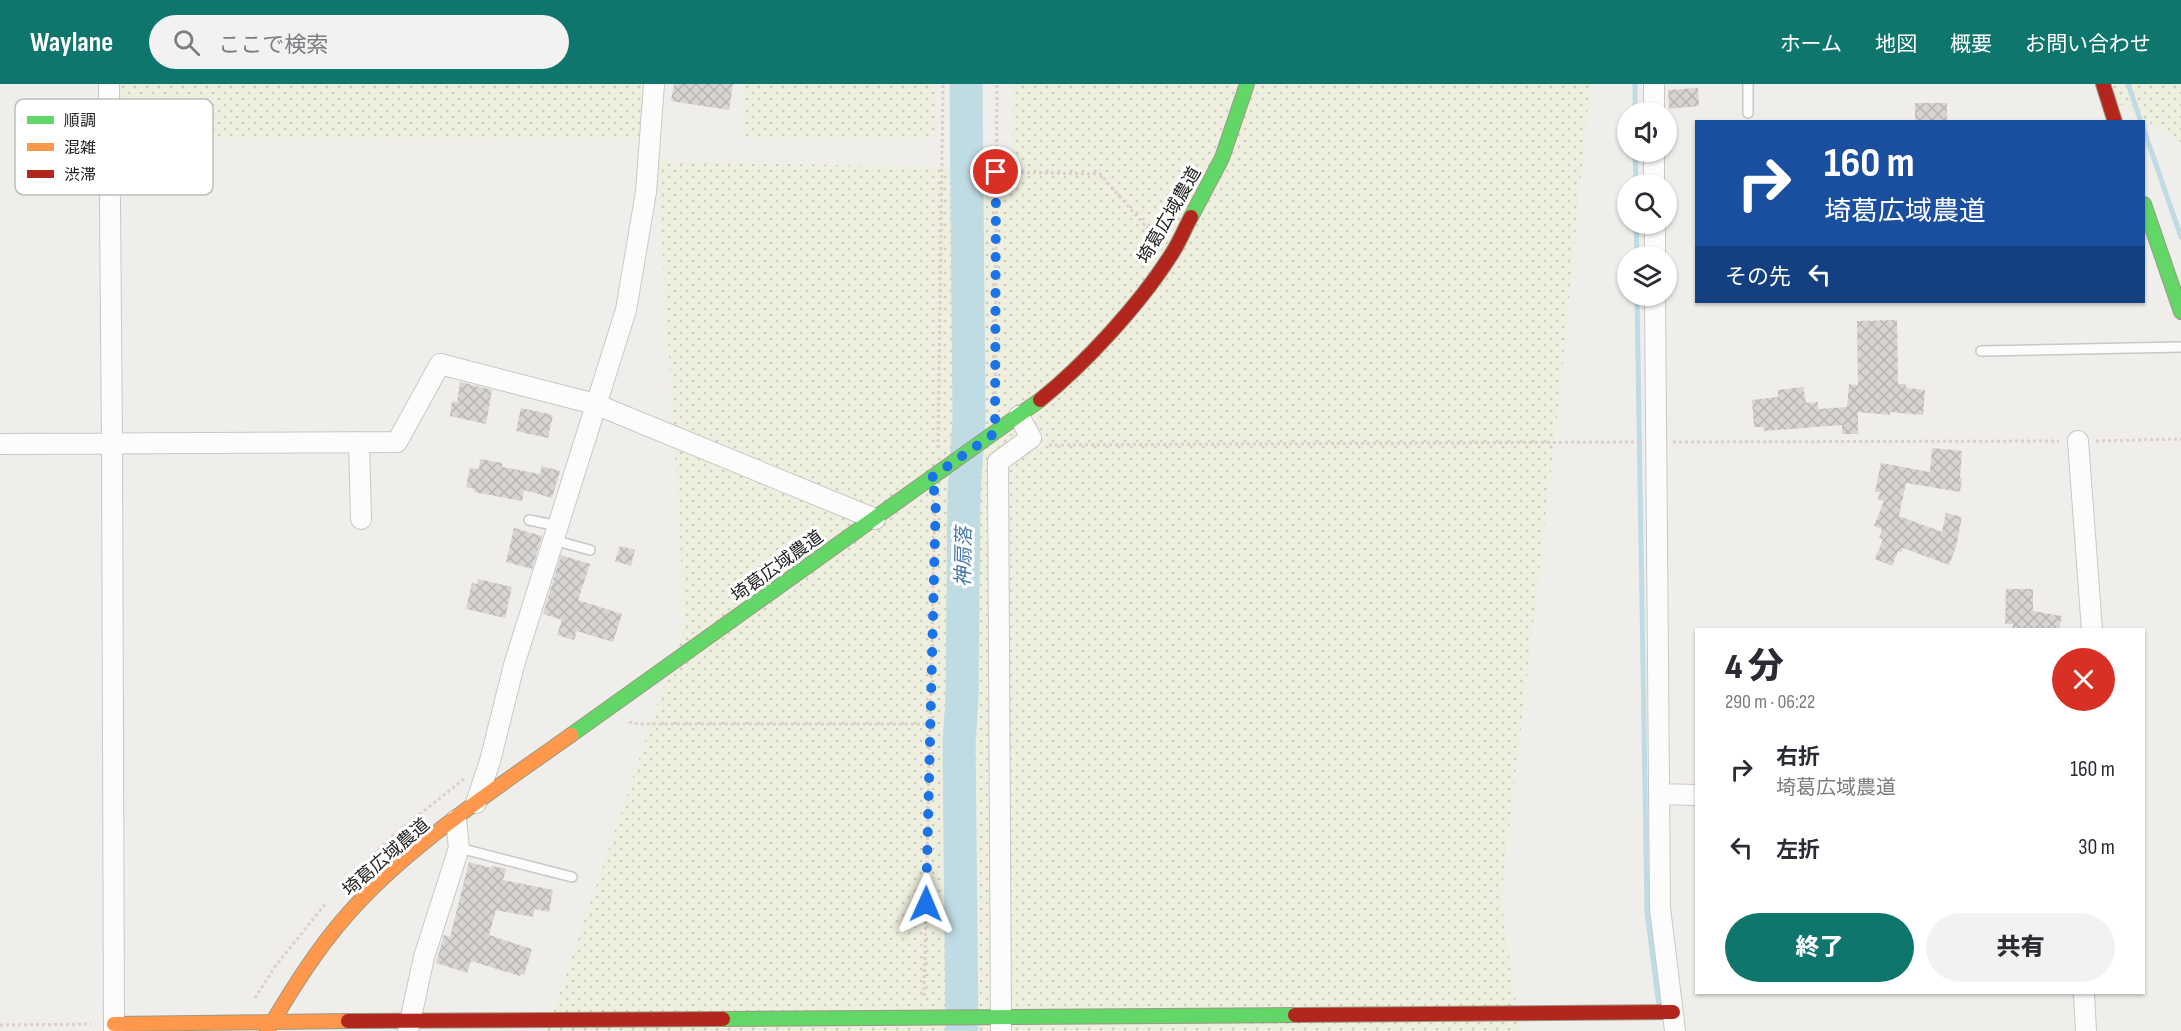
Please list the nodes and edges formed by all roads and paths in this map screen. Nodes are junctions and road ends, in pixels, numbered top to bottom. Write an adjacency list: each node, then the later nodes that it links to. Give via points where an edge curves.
1 (109, 84): 9 (street)
2 (654, 84): 21 (street, via 646,192 626,310)
3 (943, 84): 31 (path)
4 (997, 84): 13 (path)
5 (1247, 84): 16 (street, 埼葛広域農道, via 1222,158)
6 (1654, 84): 10 (street)
7 (1748, 84): 11 (lane)
8 (2103, 84): 12 (street)
9 (109, 99)
10 (1654, 102)
11 (1748, 112)
12 (2114, 120)
13 (996, 172): 16 (path, via 1100,174); 23 (path)
14 (110, 195): 30 (street)
15 (2145, 207): 18 (street)
16 (1171, 255): 22 (street, 埼葛広域農道, via 1132,307 1067,378)
17 (1655, 306): 28 (street)
18 (2181, 312)
19 (2181, 347): 20 (lane)
20 (1981, 351)
21 (595, 404): 27 (street, via 440,364 398,442); 33 (street); 35 (street)
22 (1019, 416): 23 (street, 埼葛広域農道); 24 (street)
23 (995, 433): 31 (street, 埼葛広域農道)
24 (1032, 438): 28 (path, via 1052,446); 51 (street, via 998,462)
25 (2181, 439): 26 (path)
26 (2078, 441): 28 (path); 37 (street)
27 (359, 442): 30 (street); 32 (street)
28 (1655, 442): 40 (street)
29 (0, 444): 30 (street)
30 (112, 444): 53 (street)
31 (933, 477): 33 (street, 埼葛広域農道); 39 (path, via 936,494)
32 (362, 519)
33 (874, 519): 42 (street, 埼葛広域農道)
34 (529, 520): 35 (lane)
35 (555, 533): 36 (lane); 42 (street)
36 (590, 550)
37 (2091, 628)
38 (628, 722): 39 (path)
39 (930, 724): 47 (path)
40 (1659, 794): 41 (street); 48 (street, via 1660,908)
41 (1695, 795)
42 (476, 803): 43 (street, 埼葛広域農道)
43 (456, 820): 44 (street); 52 (street, 埼葛広域農道, via 350,912 311,960)
44 (459, 848): 45 (lane); 50 (street, via 424,957)
45 (572, 877)
46 (2084, 994): 54 (street)
47 (923, 1017): 50 (street); 51 (street)
48 (1674, 1021): 51 (street)
49 (0, 1025): 53 (path)
50 (409, 1025): 52 (street)
51 (1001, 1025)
52 (270, 1026): 53 (street)
53 (114, 1027)
54 (2086, 1031)

